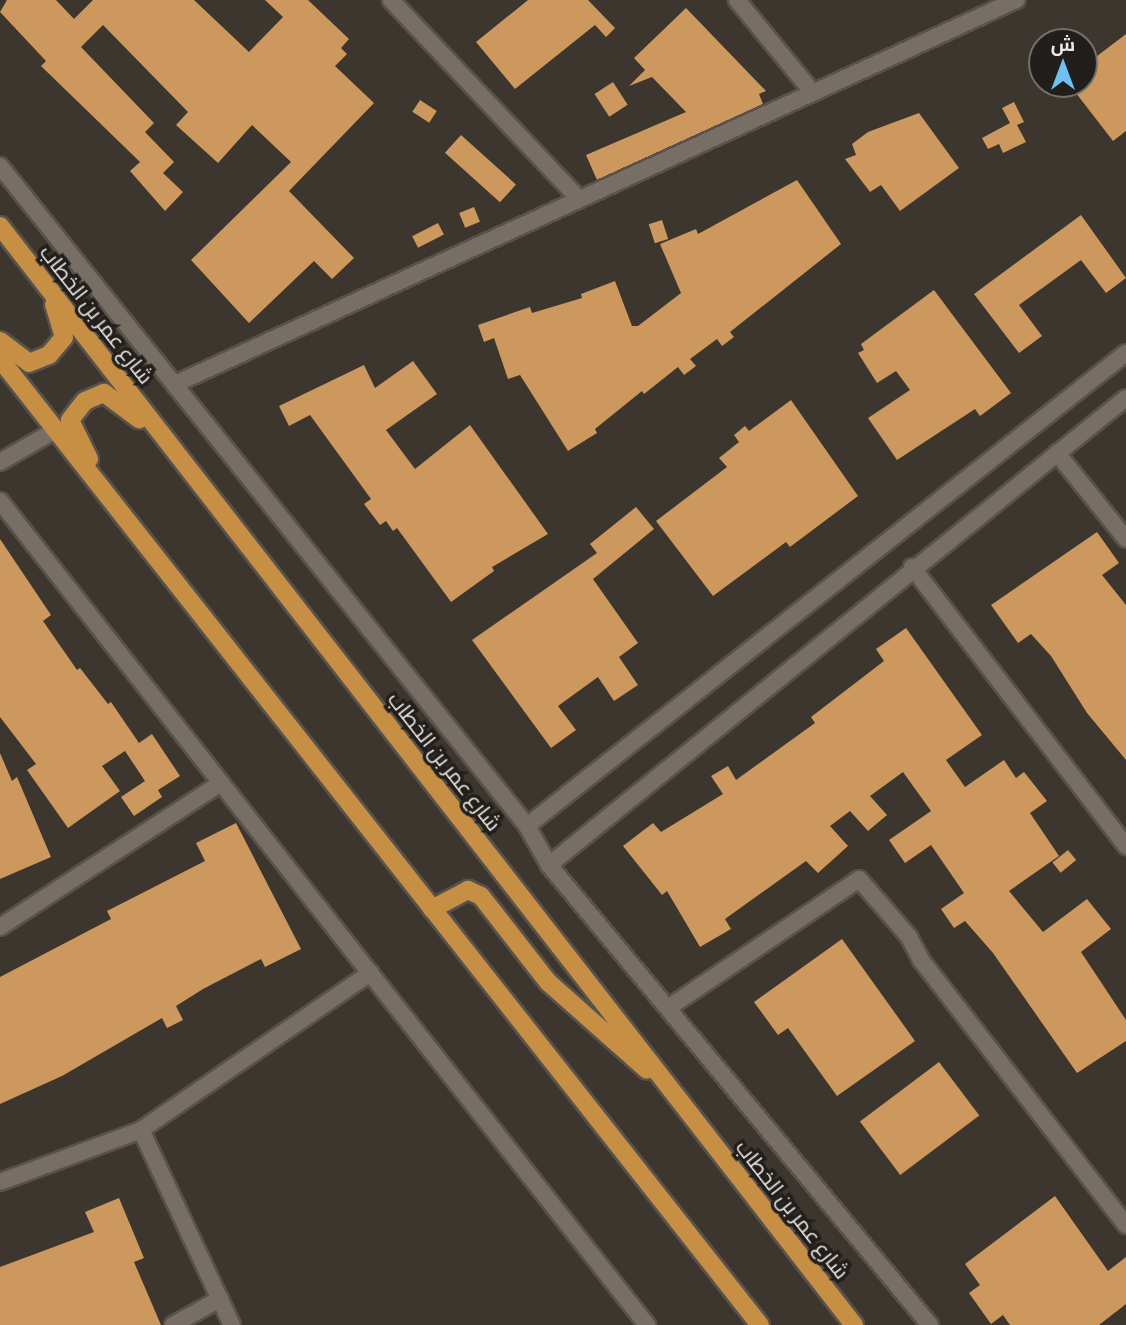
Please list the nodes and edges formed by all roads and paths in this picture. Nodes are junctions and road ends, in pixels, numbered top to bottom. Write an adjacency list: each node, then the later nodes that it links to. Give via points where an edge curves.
1 (391, 0): 6 (street)
2 (737, 0): 4 (street)
3 (1016, 0): 4 (street)
4 (813, 93): 6 (street)
5 (0, 166): 11 (street)
6 (579, 199): 11 (street)
7 (0, 227): 8 (main road, via 60,313 64,337 49,355 29,363); 16 (main road, شارع عمر بن الخطاب)
8 (0, 341)
9 (1126, 353): 22 (street)
10 (0, 359): 13 (main road)
11 (174, 384): 22 (street)
12 (1126, 398): 14 (street)
13 (54, 432): 15 (street); 19 (main road)
14 (1057, 453): 18 (street); 20 (street)
15 (0, 462)
16 (199, 483): 19 (main road, via 125,405 104,393 85,401 70,420 78,443); 29 (main road, شارع عمر بن الخطاب)
17 (0, 501): 21 (street)
18 (1126, 540)
19 (144, 544): 25 (main road)
20 (912, 567): 23 (street); 24 (street)
21 (221, 783): 26 (street); 27 (street)
22 (527, 826): 24 (street)
23 (1126, 846)
24 (549, 865): 28 (street)
25 (432, 909): 29 (main road, via 468,890 481,896 548,982); 37 (main road)
26 (0, 926)
27 (370, 973): 30 (street); 36 (street)
28 (667, 1008): 32 (street, via 859,878 909,937 921,960); 39 (street)
29 (681, 1100): 38 (main road, شارع عمر بن الخطاب)
30 (141, 1129): 31 (street); 33 (street)
31 (0, 1182)
32 (1126, 1224)
33 (220, 1299): 34 (street); 35 (street)
34 (173, 1325)
35 (232, 1325)
36 (647, 1325)
37 (760, 1325)
38 (854, 1325)
39 (930, 1325)

